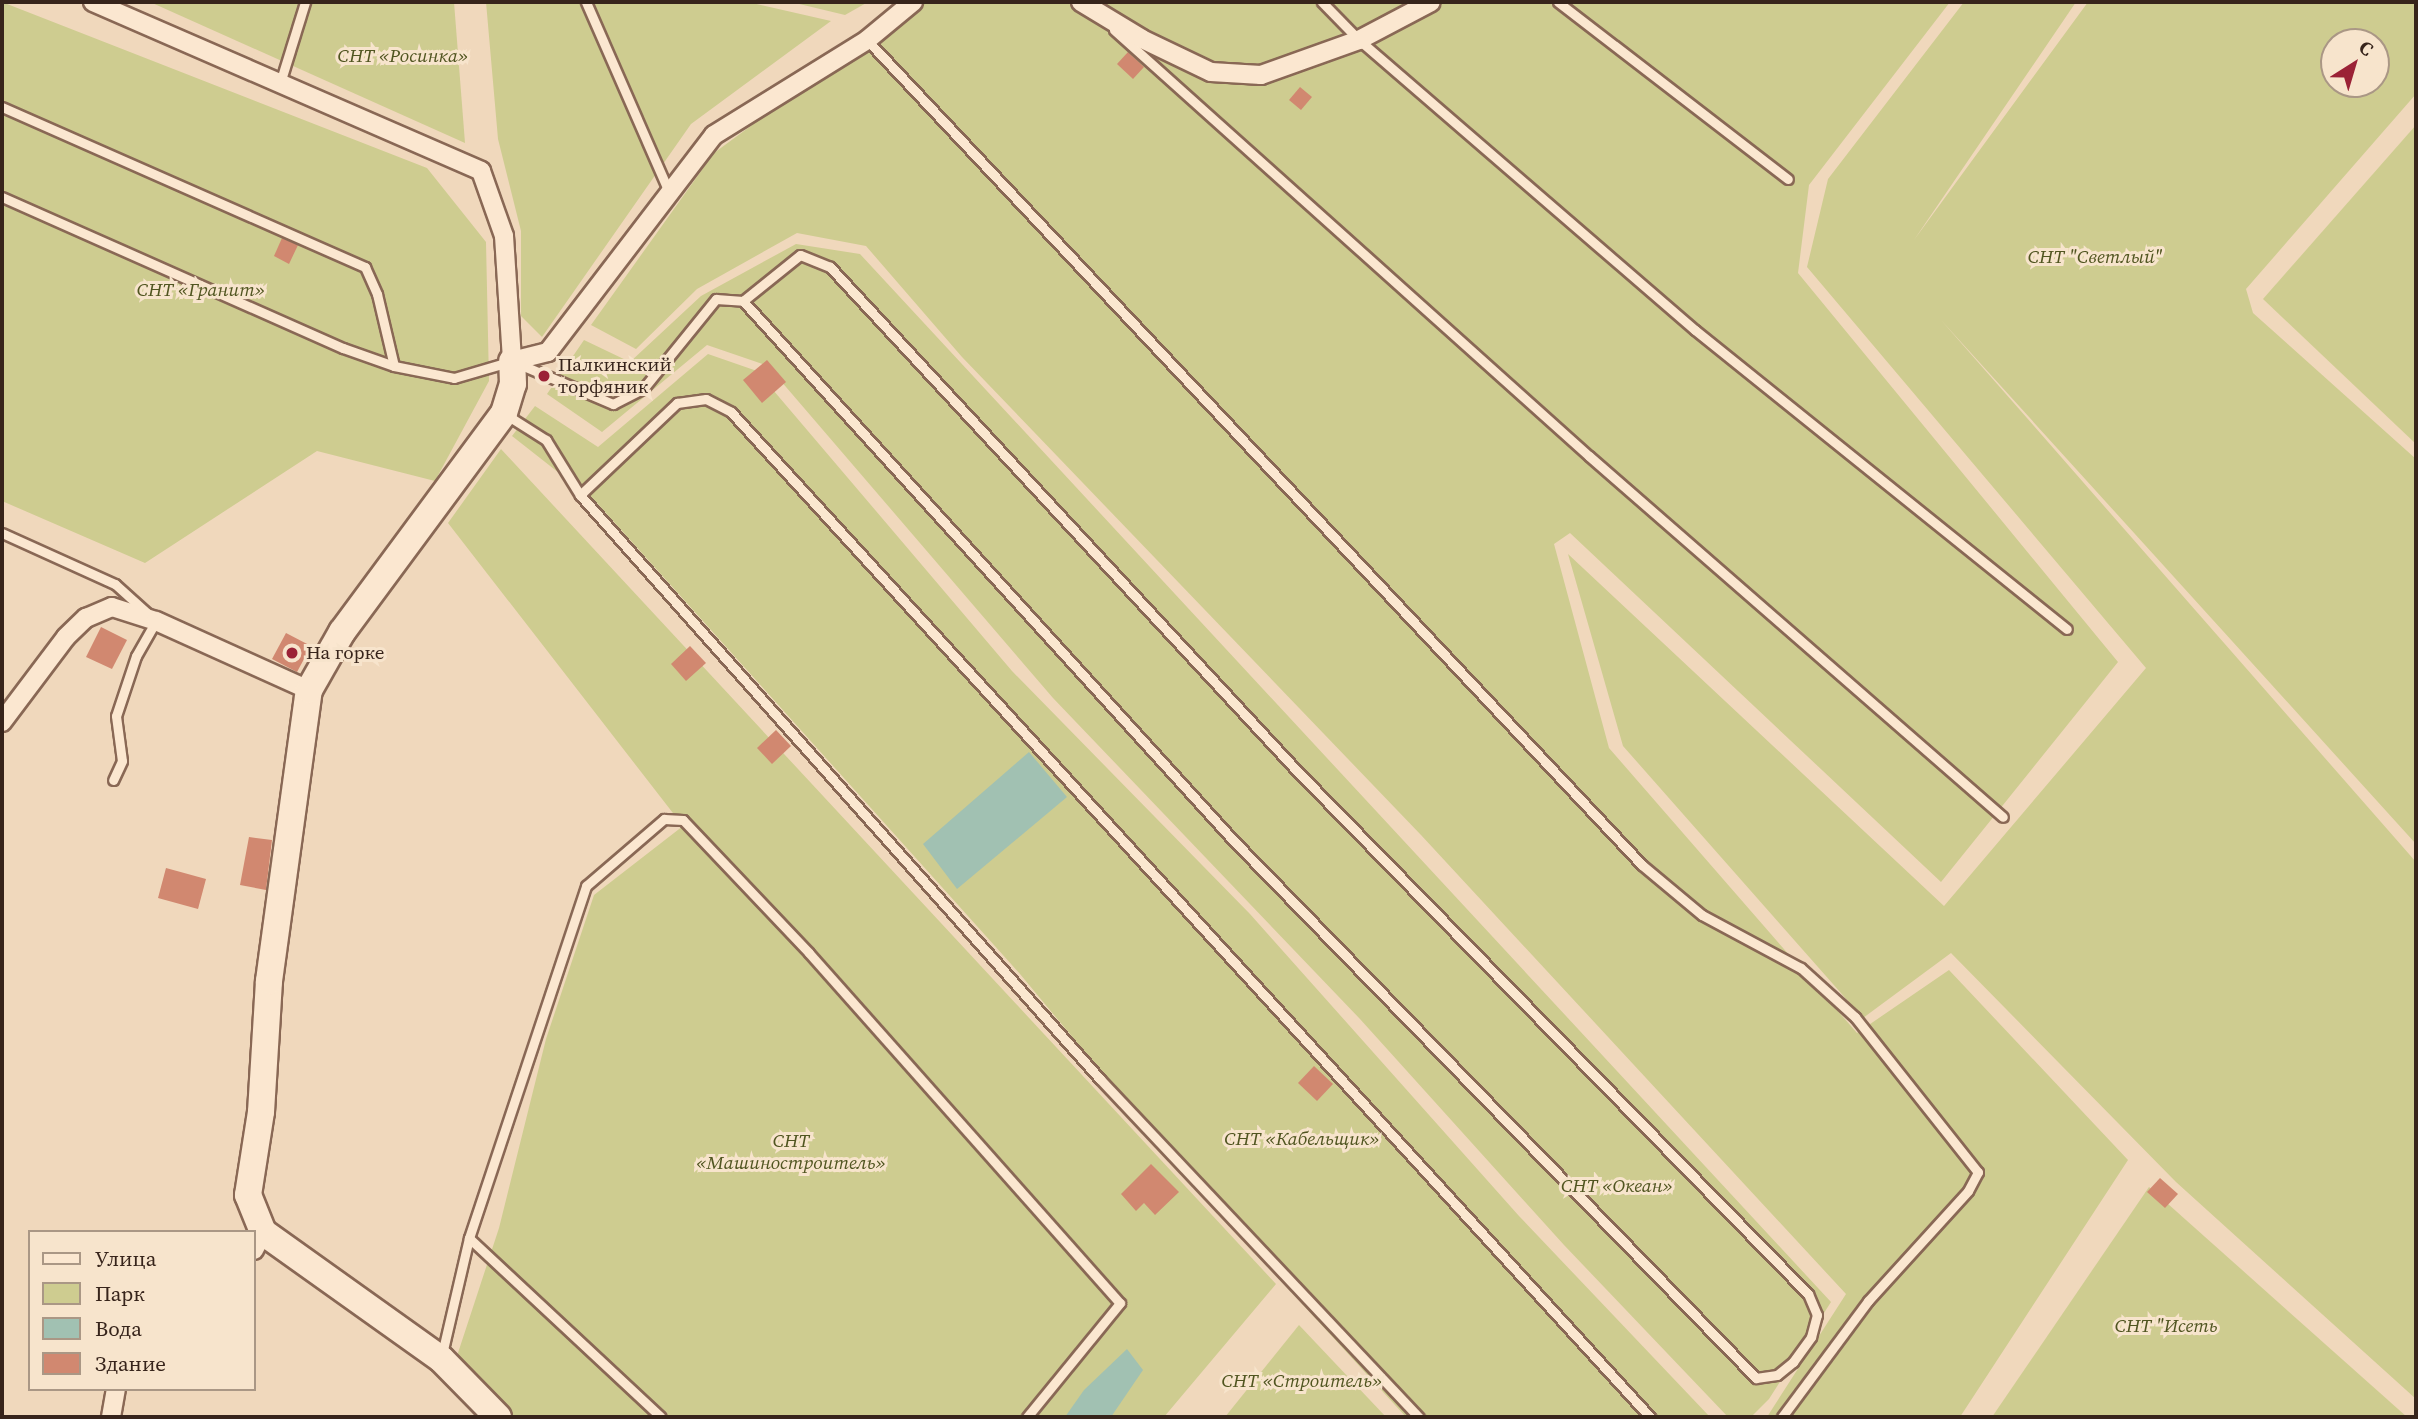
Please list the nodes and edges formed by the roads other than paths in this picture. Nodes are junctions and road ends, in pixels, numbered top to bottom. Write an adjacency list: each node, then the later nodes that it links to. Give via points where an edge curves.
1 (93, 2): 11 (street)
2 (305, 2): 11 (lane)
3 (586, 2): 14 (lane)
4 (913, 2): 9 (street)
5 (1322, 2): 10 (lane)
6 (1431, 2): 10 (street)
7 (1558, 2): 13 (lane)
8 (1084, 4): 10 (street, via 1211,72 1261,75); 27 (lane, via 1589,456)
9 (867, 40): 14 (street, via 714,135); 39 (lane, via 1642,865 1702,915 1801,968 1854,1017 1978,1172 1968,1191 1868,1301)
10 (1359, 40): 23 (lane, via 1695,330)
11 (281, 83): 17 (street, via 481,171 504,236)
12 (2, 107): 18 (lane, via 365,267 377,294)
13 (1788, 179)
14 (668, 190): 17 (street, via 548,352)
15 (2, 197): 18 (lane, via 342,348)
16 (743, 301): 16 (lane, via 800,255 830,267 1298,772 1808,1294 1818,1315 1811,1337 1793,1362 1777,1375 1756,1378 1232,839); 17 (lane, via 716,299 643,389 613,404)
17 (512, 361): 18 (lane, via 454,378); 19 (street, via 513,384)
18 (394, 366)
19 (504, 413): 20 (lane, via 545,440); 24 (street, via 342,632)
20 (580, 495): 37 (lane, via 1100,1079); 38 (lane, via 677,403 706,399 731,412)
21 (2, 533): 22 (lane, via 115,584)
22 (156, 621): 24 (street); 25 (street, via 112,607 86,618); 26 (lane, via 136,656 116,716 122,761)
23 (2067, 629)
24 (309, 690): 28 (street, via 269,981 261,1112 248,1195)
25 (2, 722)
26 (113, 780)
27 (2003, 817)
28 (256, 1230)
29 (469, 1238): 31 (lane); 35 (lane); 36 (lane, via 586,886 663,819 683,820 809,953 1120,1303)
30 (258, 1241): 31 (street)
31 (441, 1359): 34 (street)
32 (117, 1391): 33 (street)
33 (111, 1417)
34 (498, 1417)
35 (661, 1417)
36 (1027, 1417)
37 (1419, 1417)
38 (1650, 1417)
39 (1782, 1417)

